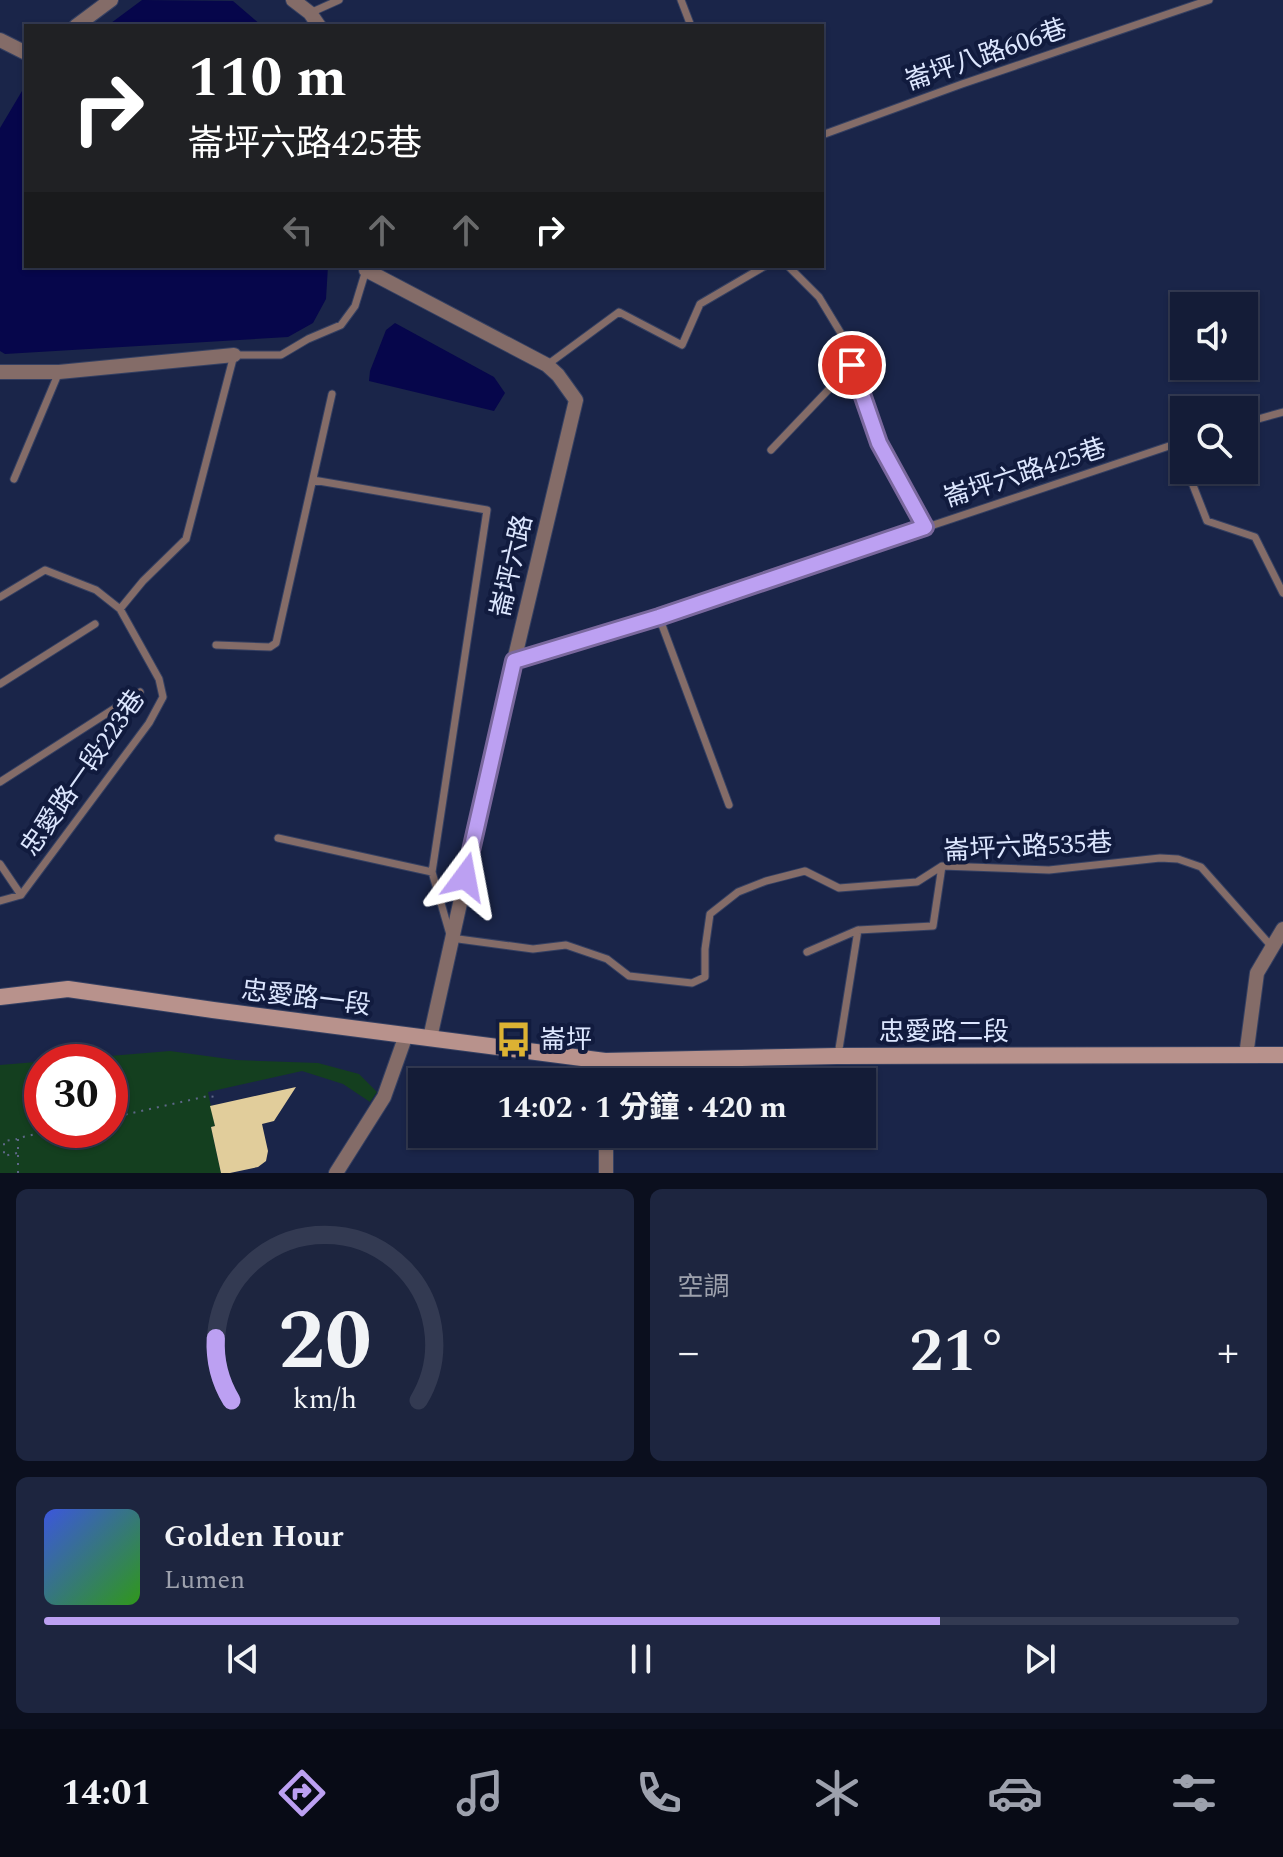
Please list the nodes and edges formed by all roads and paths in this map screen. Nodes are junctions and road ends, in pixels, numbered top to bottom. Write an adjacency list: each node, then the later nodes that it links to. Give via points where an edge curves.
1 (111, 0): 7 (street)
2 (293, 0): 6 (street)
3 (339, 0): 6 (lane)
4 (681, 0): 9 (lane)
5 (1209, 0): 12 (lane, 崙坪八路606巷)
6 (310, 13): 8 (street)
7 (79, 24)
8 (318, 24)
9 (690, 24)
10 (0, 40): 11 (street)
11 (24, 52)
12 (824, 134)
13 (366, 268): 16 (lane, via 355,306 341,325 281,355); 17 (street, 崙坪六路)
14 (762, 268): 17 (lane, via 700,304 682,345 619,312)
15 (790, 268): 18 (lane, via 819,297 842,335)
16 (234, 355): 20 (street); 32 (lane, via 186,539)
17 (547, 365): 36 (street, 崙坪六路, via 576,400)
18 (852, 365): 25 (lane); 29 (lane, via 879,443)
19 (0, 372): 20 (street)
20 (59, 372): 26 (lane)
21 (332, 394): 27 (lane)
22 (1283, 412): 23 (lane)
23 (1258, 419)
24 (1170, 445): 29 (lane, 崙坪六路425巷)
25 (771, 450)
26 (14, 479)
27 (313, 480): 35 (lane, via 276,643); 44 (lane, via 487,510)
28 (1192, 484): 30 (lane, via 1207,521 1255,537)
29 (925, 527): 33 (lane, 崙坪六路425巷)
30 (1283, 593)
31 (0, 597): 32 (lane, via 45,570 96,590)
32 (120, 609): 45 (lane, 忠愛路一段223巷, via 159,679 163,697)
33 (659, 617): 36 (lane, 崙坪六路425巷); 40 (lane)
34 (95, 624): 37 (lane)
35 (216, 645)
36 (514, 661): 49 (street, 崙坪六路)
37 (0, 684)
38 (140, 692): 39 (lane)
39 (0, 782)
40 (729, 805)
41 (278, 838): 44 (lane)
42 (0, 864): 45 (lane)
43 (942, 866): 48 (lane, via 933,926); 49 (lane, 崙坪六路535巷, via 917,882 839,888 805,871 738,892 710,914 705,977 692,983 629,976 607,959 566,945 533,949); 50 (lane, 崙坪六路535巷, via 1049,870 1178,859 1201,867)
44 (432, 872): 49 (lane)
45 (21, 895): 46 (lane, 忠愛路一段223巷)
46 (0, 901)
47 (1283, 929): 50 (street)
48 (858, 930): 51 (lane); 56 (lane)
49 (451, 938): 54 (street, 崙坪六路)
50 (1272, 947): 57 (street, via 1257,973)
51 (807, 952)
52 (0, 997): 53 (main road, 忠愛路一段, via 68,989)
53 (406, 1035): 54 (main road, 忠愛路一段); 67 (street, via 384,1097)
54 (430, 1038): 58 (main road, 忠愛路一段)
55 (1283, 1055): 57 (main road, 忠愛路二段)
56 (837, 1056): 57 (main road, 忠愛路二段); 58 (main road, 忠愛路二段)
57 (1246, 1056)
58 (605, 1061): 59 (street)
59 (605, 1068)
60 (215, 1097): 61 (path)
61 (128, 1114)
62 (24, 1137): 63 (path)
63 (18, 1138): 65 (path); 65 (path, via 4,1141 4,1156)
64 (606, 1148): 68 (street)
65 (18, 1153): 66 (path)
66 (18, 1173)
67 (336, 1173)
68 (606, 1173)

